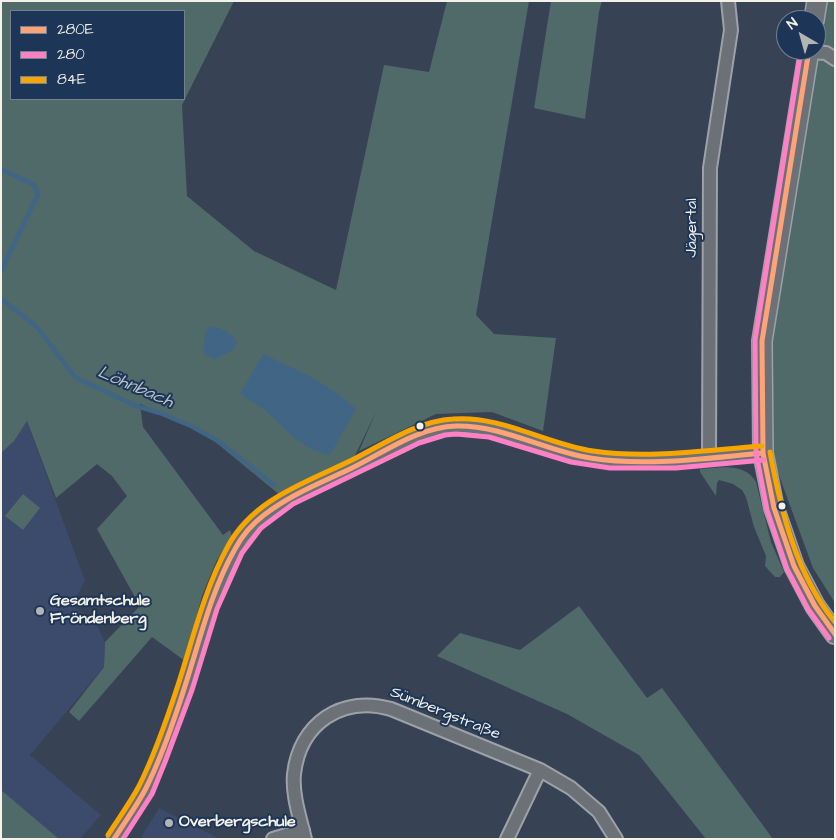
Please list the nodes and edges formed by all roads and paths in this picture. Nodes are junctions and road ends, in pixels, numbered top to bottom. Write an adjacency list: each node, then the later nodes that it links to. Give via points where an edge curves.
1 (728, 1): 4 (street, Jägertal, via 731,30 710,168)
2 (807, 60): 3 (street, via 762,341)
3 (763, 453): 4 (street); 5 (street, via 774,508 794,566 814,606)
4 (709, 457): 8 (street, via 612,461 565,452 485,428 454,426 425,433 286,500 256,521 235,550 144,792)
5 (835, 634)
6 (540, 770): 7 (street, Sümbergstraße, via 391,709 377,705 349,706 319,722 298,755 294,775 295,798); 10 (street); 11 (street, Sümbergstraße, via 571,788 599,812)
7 (304, 834): 9 (street, Sümbergstraße)
8 (113, 838)
9 (273, 839)
10 (507, 839)
11 (616, 839)

